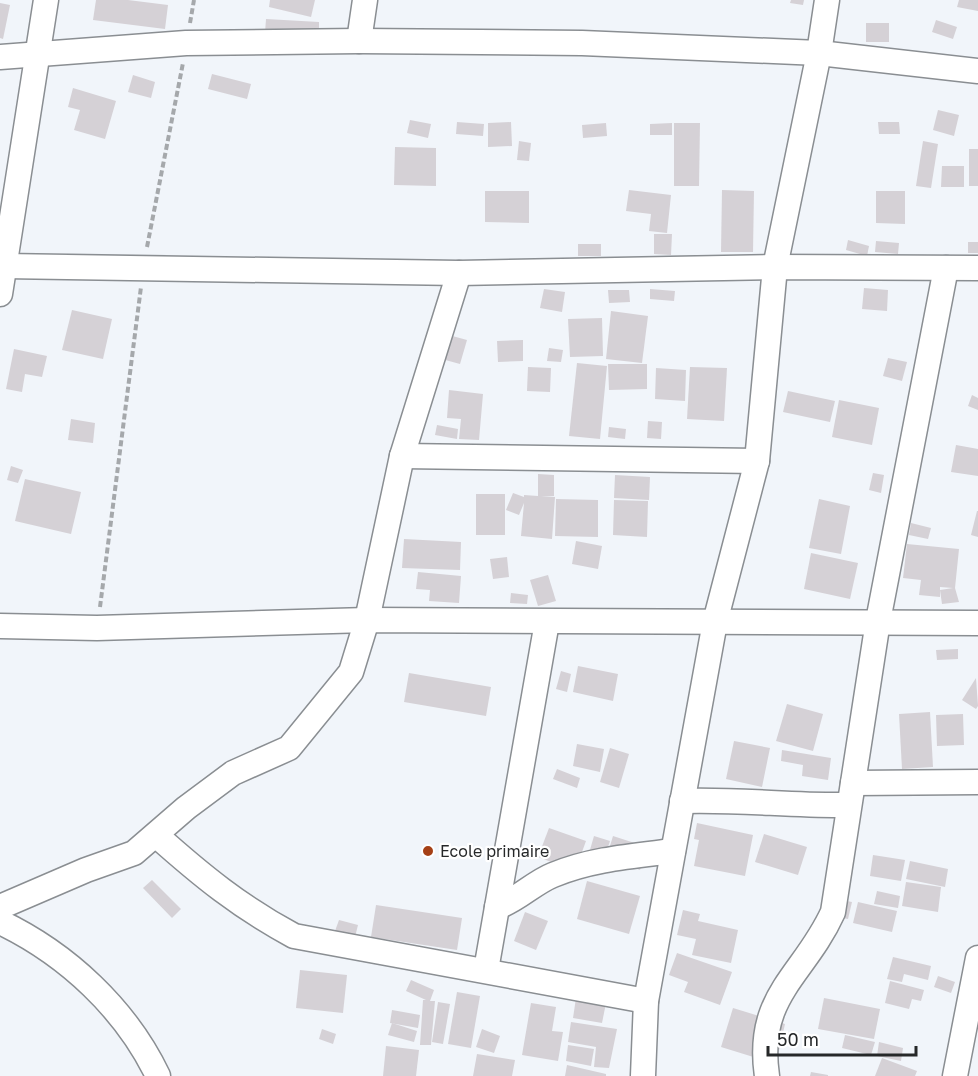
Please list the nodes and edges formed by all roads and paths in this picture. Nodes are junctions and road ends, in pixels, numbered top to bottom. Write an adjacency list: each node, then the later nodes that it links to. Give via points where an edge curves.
1 (46, 0): 7 (street)
2 (194, 0): 6 (path)
3 (365, 0): 5 (street)
4 (827, 0): 8 (street)
5 (359, 41): 6 (street); 8 (street, via 582,43)
6 (186, 43): 7 (street); 12 (path)
7 (38, 52): 9 (street); 11 (street)
8 (819, 53): 10 (street); 13 (street)
9 (0, 57)
10 (978, 71)
11 (4, 266): 12 (street); 17 (street)
12 (143, 266): 16 (street); 26 (path)
13 (775, 267): 14 (street); 16 (street); 19 (street)
14 (946, 268): 15 (street); 21 (street)
15 (978, 268)
16 (459, 273): 18 (street)
17 (0, 294)
18 (402, 456): 19 (street); 20 (street)
19 (757, 460): 23 (street)
20 (367, 620): 22 (street); 26 (street); 30 (street, via 351,672 289,748 233,773)
21 (878, 621): 23 (street); 24 (street); 28 (street)
22 (547, 622): 23 (street); 33 (street)
23 (715, 622): 29 (street)
24 (978, 623)
25 (0, 626): 26 (street)
26 (97, 628)
27 (978, 782): 28 (street)
28 (850, 794): 29 (street, via 809,806 733,799); 40 (street, via 833,912 773,1005 763,1052)
29 (682, 801): 31 (street)
30 (156, 835): 32 (street, via 134,853); 36 (street, via 251,913 294,936)
31 (673, 851): 33 (street, via 602,860 552,875 515,901); 37 (street)
32 (0, 907)
33 (497, 907): 36 (street)
34 (0, 922): 38 (street, via 42,945 94,987 136,1038)
35 (978, 958): 41 (street)
36 (486, 970): 37 (street)
37 (646, 1001): 39 (street)
38 (158, 1076)
39 (643, 1076)
40 (767, 1076)
41 (956, 1076)

